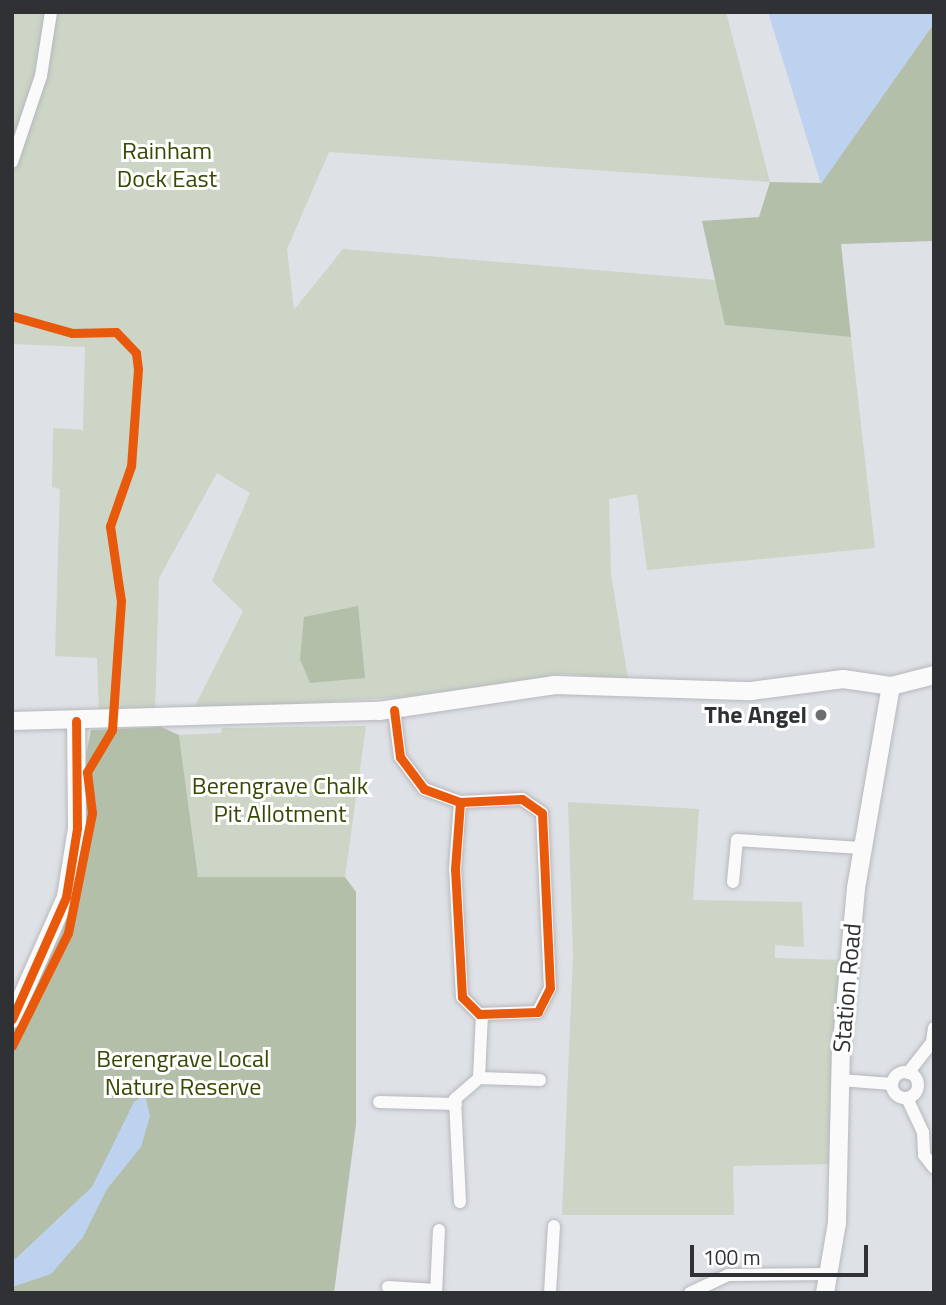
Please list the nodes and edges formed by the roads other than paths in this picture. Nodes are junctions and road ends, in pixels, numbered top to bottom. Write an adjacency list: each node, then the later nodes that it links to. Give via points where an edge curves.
1 (51, 12): 2 (street, via 41,76)
2 (12, 162)
3 (934, 675): 4 (main road)
4 (891, 686): 5 (main road, via 843,678 751,691 555,685); 9 (main road, Station Road)
5 (394, 709): 7 (main road); 8 (street, via 408,772 429,792)
6 (12, 721): 7 (main road)
7 (76, 721): 12 (main road, via 77,828 66,897)
8 (460, 802): 11 (street, via 455,869 462,997); 11 (street, via 524,799 541,809 547,829 550,988 538,1012)
9 (861, 848): 10 (street, via 737,840); 17 (main road, Station Road)
10 (733, 882)
11 (482, 1014): 15 (street)
12 (12, 1019)
13 (934, 1028): 14 (street, via 932,1041)
14 (908, 1073): 18 (street); 19 (street, via 918,1087)
15 (479, 1077): 16 (street); 21 (street, via 461,1089)
16 (540, 1080)
17 (839, 1080): 18 (street); 26 (main road, Station Road, via 837,1223)
18 (892, 1084): 19 (street, via 896,1094)
19 (907, 1098): 22 (street, via 923,1133 924,1155)
20 (379, 1102): 21 (street)
21 (456, 1104): 23 (street)
22 (934, 1168)
23 (460, 1202)
24 (554, 1226): 29 (street)
25 (439, 1230): 28 (street)
26 (829, 1274): 30 (street, via 728,1275); 31 (main road, Station Road)
27 (388, 1287): 28 (street)
28 (436, 1291)
29 (551, 1293)
30 (690, 1293)
31 (825, 1293)

